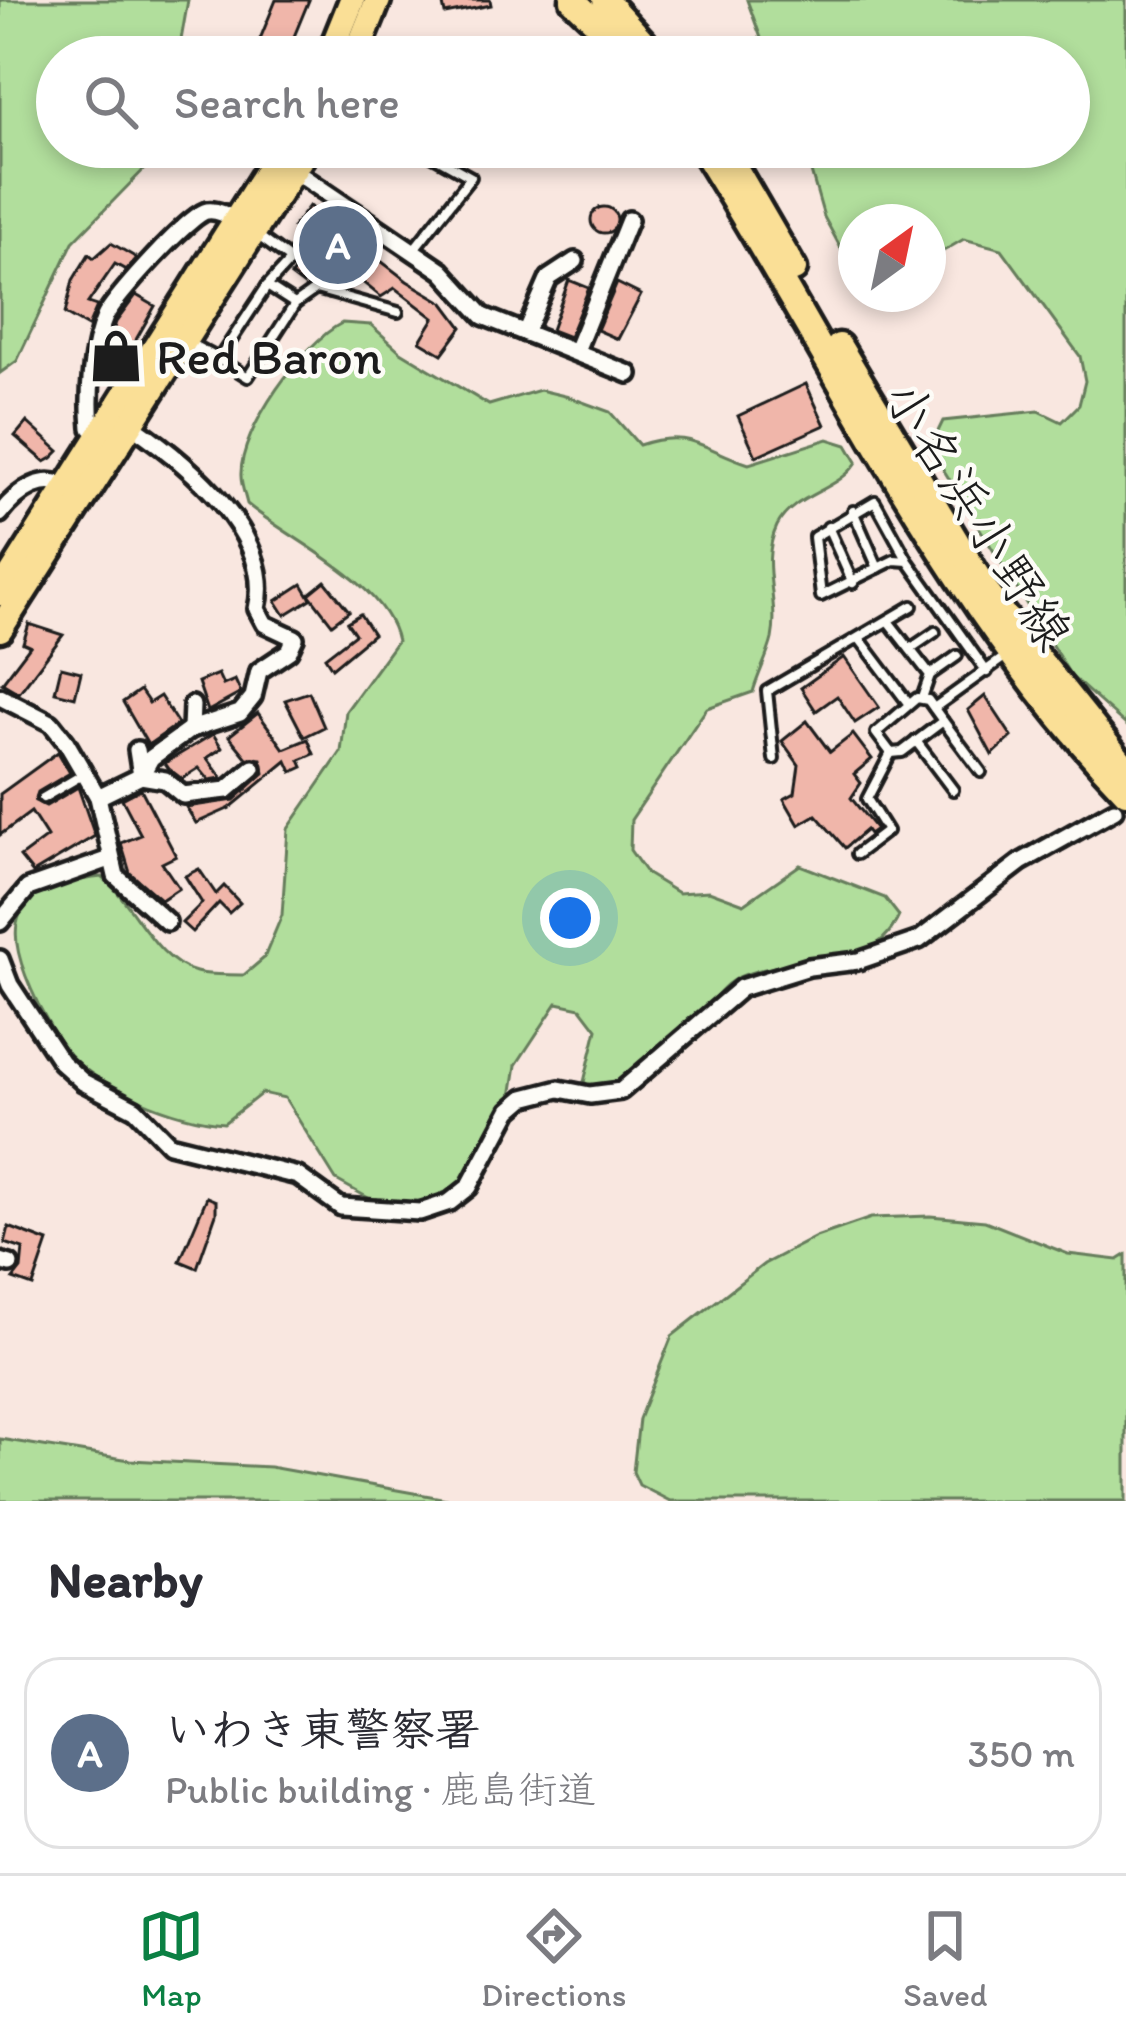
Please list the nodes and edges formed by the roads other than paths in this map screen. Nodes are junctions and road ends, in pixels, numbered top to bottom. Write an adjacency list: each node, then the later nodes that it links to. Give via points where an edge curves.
1 (352, 0): 5 (main road)
2 (378, 0): 6 (main road)
3 (573, 0): 7 (main road)
4 (605, 0): 8 (main road)
5 (337, 36)
6 (364, 36)
7 (610, 36)
8 (638, 36)
9 (272, 168): 15 (main road)
10 (455, 168): 16 (lane, via 471,177)
11 (714, 168): 44 (main road, 小名浜小野線)
12 (735, 168): 44 (main road, 小名浜小野線)
13 (293, 170): 15 (main road); 16 (street)
14 (629, 220): 25 (street)
15 (245, 227): 19 (lane, via 295,263); 24 (main road); 29 (main road); 29 (street, via 222,212 194,216 118,295 104,319 89,405 91,428)
16 (412, 251): 23 (street, via 483,316)
17 (574, 262): 23 (street, via 549,278)
18 (310, 275): 20 (lane)
19 (266, 286): 21 (lane); 26 (lane)
20 (316, 289): 21 (lane); 22 (lane)
21 (295, 304): 26 (lane, via 248,377)
22 (398, 312)
23 (525, 333): 25 (street)
24 (186, 341): 26 (lane); 28 (main road)
25 (576, 351): 27 (street)
26 (219, 359)
27 (629, 374)
28 (133, 426): 29 (main road); 54 (street, via 218,498 242,534 262,588 257,609 265,624 295,638 259,671 240,713)
29 (110, 442): 30 (main road)
30 (76, 494): 31 (street, via 44,480); 37 (main road)
31 (2, 507)
32 (853, 511): 33 (lane); 34 (lane, via 881,506); 35 (lane)
33 (828, 527): 36 (lane); 36 (lane, via 814,537 821,596)
34 (908, 561): 35 (lane); 46 (lane)
35 (878, 568): 36 (lane)
36 (853, 583)
37 (7, 589): 40 (main road)
38 (912, 606): 39 (lane)
39 (888, 620): 42 (lane); 43 (lane)
40 (0, 628)
41 (934, 632): 43 (lane)
42 (859, 638): 50 (lane); 58 (lane, via 767,691)
43 (910, 650): 47 (lane)
44 (1015, 650): 46 (lane); 60 (main road, 小名浜小野線); 67 (main road, 小名浜小野線)
45 (957, 656): 47 (lane)
46 (987, 672): 52 (lane)
47 (930, 675): 49 (lane)
48 (0, 697): 62 (street, via 51,723)
49 (922, 698): 50 (lane); 52 (lane)
50 (908, 704): 57 (lane, via 876,733)
51 (192, 705): 54 (street)
52 (934, 707): 53 (lane)
53 (943, 722): 55 (lane); 61 (lane)
54 (191, 729): 63 (street, via 151,758)
55 (916, 741): 57 (lane); 64 (lane)
56 (137, 750): 63 (street)
57 (891, 753): 68 (lane, via 867,799 887,831)
58 (774, 759)
59 (253, 768): 63 (street, via 227,790 182,795 165,780)
60 (1126, 768)
61 (981, 772)
62 (83, 774): 65 (street); 66 (lane)
63 (141, 776): 65 (street)
64 (953, 790)
65 (98, 797): 69 (street)
66 (43, 798)
67 (1120, 801): 72 (street, via 1021,862 919,940 741,988 621,1091 524,1098 469,1187 420,1212 341,1207 298,1176 178,1150 135,1108 61,1062)
68 (857, 854)
69 (110, 860): 70 (street, via 40,882); 71 (street, via 116,876)
70 (2, 915)
71 (166, 922)
72 (0, 959)

